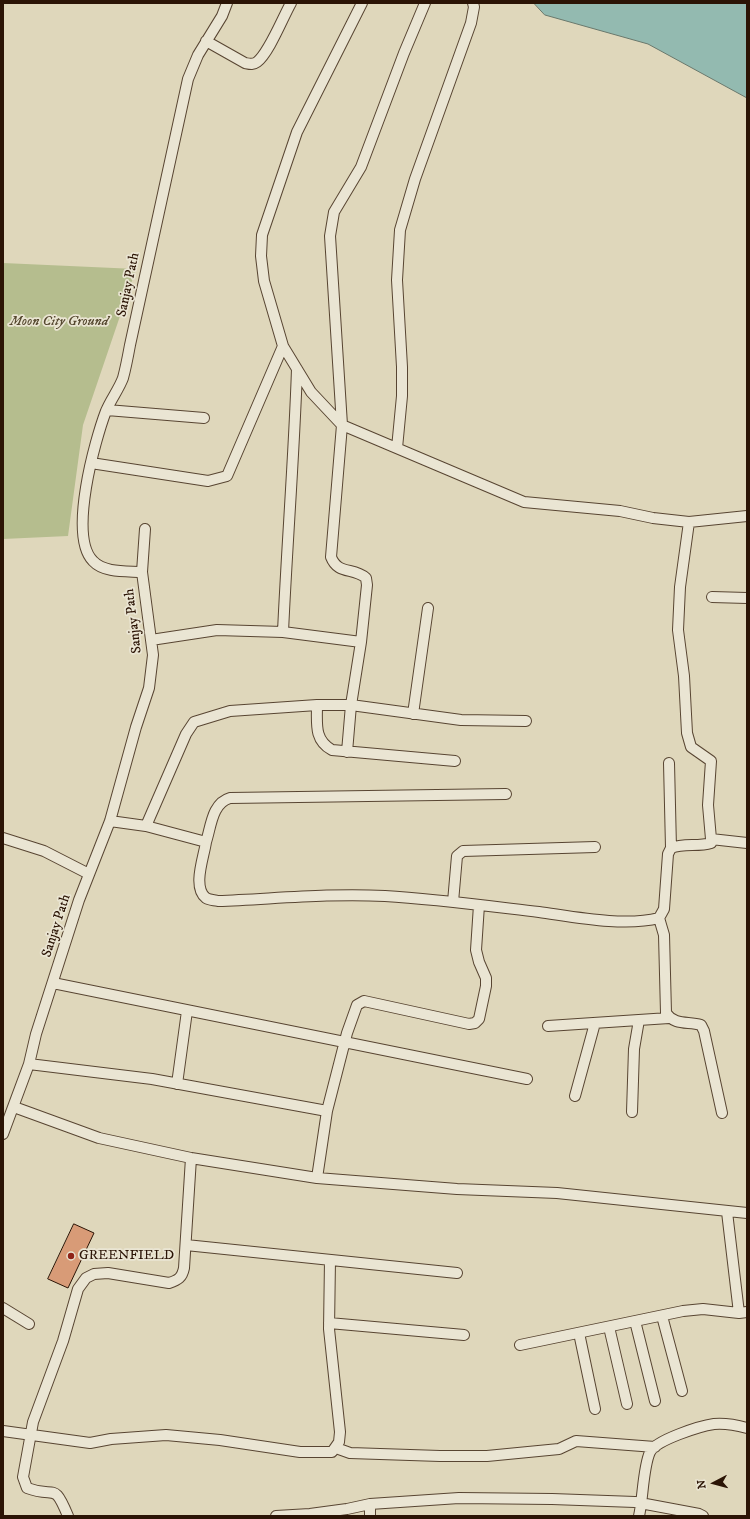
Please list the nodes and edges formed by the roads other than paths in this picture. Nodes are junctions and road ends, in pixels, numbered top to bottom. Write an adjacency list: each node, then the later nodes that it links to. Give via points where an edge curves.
1 (227, 3): 6 (street, Sanjay Path)
2 (291, 3): 6 (street, via 264,54 257,62 245,63)
3 (362, 3): 7 (street, via 297,132 262,235 264,281)
4 (426, 3): 11 (street, via 404,53 361,167 334,212 332,222 330,236)
5 (473, 3): 12 (street, via 471,22 415,179 400,230 397,280 402,374)
6 (206, 41): 9 (street, Sanjay Path, via 188,79 122,379)
7 (283, 346): 8 (street); 13 (street, via 227,476 208,481)
8 (297, 368): 11 (street, via 311,392); 21 (street, via 294,466)
9 (107, 410): 10 (street); 13 (street, Sanjay Path)
10 (204, 418)
11 (342, 425): 12 (street); 23 (street, via 331,557 334,565 340,569 361,574 366,578)
12 (397, 448): 15 (street, via 524,502 620,511)
13 (90, 463): 17 (street, Sanjay Path, via 82,521 82,536 86,549 92,561 104,568)
14 (747, 516): 15 (street)
15 (689, 522): 35 (street, via 680,587 678,630 689,741 696,752 711,761 708,804)
16 (145, 530): 17 (street)
17 (142, 572): 22 (street, Sanjay Path)
18 (712, 597): 19 (street)
19 (747, 598)
20 (428, 608): 26 (street)
21 (283, 632): 22 (street, via 217,630); 23 (street)
22 (151, 640): 32 (street, Sanjay Path, via 153,655 149,688)
23 (361, 642): 25 (street)
24 (317, 705): 25 (street); 28 (street, via 317,732 323,745 332,750); 33 (street, via 230,711 194,722 186,734)
25 (351, 705): 26 (street); 28 (street)
26 (413, 714): 27 (street, via 461,720)
27 (526, 721)
28 (347, 752): 29 (street)
29 (455, 761)
30 (669, 763): 39 (street)
31 (506, 794): 36 (street, via 230,798 222,800 217,807)
32 (110, 821): 33 (street); 40 (street, Sanjay Path)
33 (146, 826): 36 (street)
34 (3, 838): 40 (street, via 44,851)
35 (712, 839): 37 (street); 39 (street, via 711,843 702,846)
36 (206, 842): 41 (street, via 199,882 200,892 207,899 218,901 384,896)
37 (747, 843)
38 (595, 848): 41 (street, via 463,851 457,856)
39 (671, 848): 43 (street, via 668,854 664,909)
40 (89, 874): 44 (street, Sanjay Path)
41 (453, 902): 42 (street)
42 (479, 904): 43 (street, via 601,921 650,921); 50 (street, via 476,950 486,978 479,1019 469,1024 364,1000 356,1005)
43 (660, 918): 46 (street, via 665,942 665,1007)
44 (53, 983): 45 (street); 51 (street, Sanjay Path)
45 (187, 1011): 50 (street); 53 (street)
46 (669, 1018): 47 (street); 58 (street, via 677,1023 701,1025)
47 (639, 1020): 48 (street); 57 (street, via 634,1049)
48 (595, 1023): 49 (street); 54 (street)
49 (548, 1026)
50 (344, 1043): 52 (street); 56 (street)
51 (29, 1064): 53 (street); 55 (street, Sanjay Path)
52 (527, 1079)
53 (177, 1084): 56 (street)
54 (575, 1096)
55 (9, 1111): 59 (street, Sanjay Path); 60 (street, via 98,1138)
56 (327, 1111): 61 (street)
57 (632, 1112)
58 (722, 1113)
59 (3, 1134)
60 (191, 1158): 61 (street); 64 (street)
61 (317, 1178): 62 (street, via 457,1189 557,1193)
62 (727, 1212): 63 (street); 68 (street)
63 (747, 1213)
64 (186, 1245): 65 (street); 83 (street, via 183,1275 169,1283 108,1273 94,1274 86,1278 78,1289 63,1341 33,1422)
65 (330, 1260): 66 (street); 71 (street)
66 (457, 1272)
67 (3, 1308): 72 (street)
68 (743, 1312): 69 (street, via 703,1309)
69 (662, 1316): 70 (street); 77 (street)
70 (635, 1321): 73 (street); 78 (street)
71 (329, 1323): 75 (street); 85 (street, via 340,1432)
72 (28, 1324)
73 (609, 1327): 74 (street); 79 (street)
74 (579, 1333): 76 (street); 80 (street)
75 (464, 1335)
76 (520, 1345)
77 (682, 1391)
78 (655, 1401)
79 (627, 1404)
80 (595, 1409)
81 (747, 1428): 84 (street, via 713,1424 696,1428)
82 (3, 1431): 83 (street)
83 (31, 1435): 85 (street, via 90,1443 110,1439 166,1436 220,1440 300,1452 324,1453 332,1452); 88 (street, via 23,1477 27,1488 57,1494)
84 (655, 1447): 85 (street, via 576,1442 559,1449 487,1456 350,1453); 86 (street, via 650,1452 647,1462)
85 (336, 1448)
86 (642, 1503): 87 (street, via 459,1498); 91 (street); 92 (street)
87 (370, 1504): 89 (street, via 347,1510); 90 (street)
88 (68, 1516)
89 (276, 1516)
90 (370, 1516)
91 (639, 1516)
92 (703, 1516)

